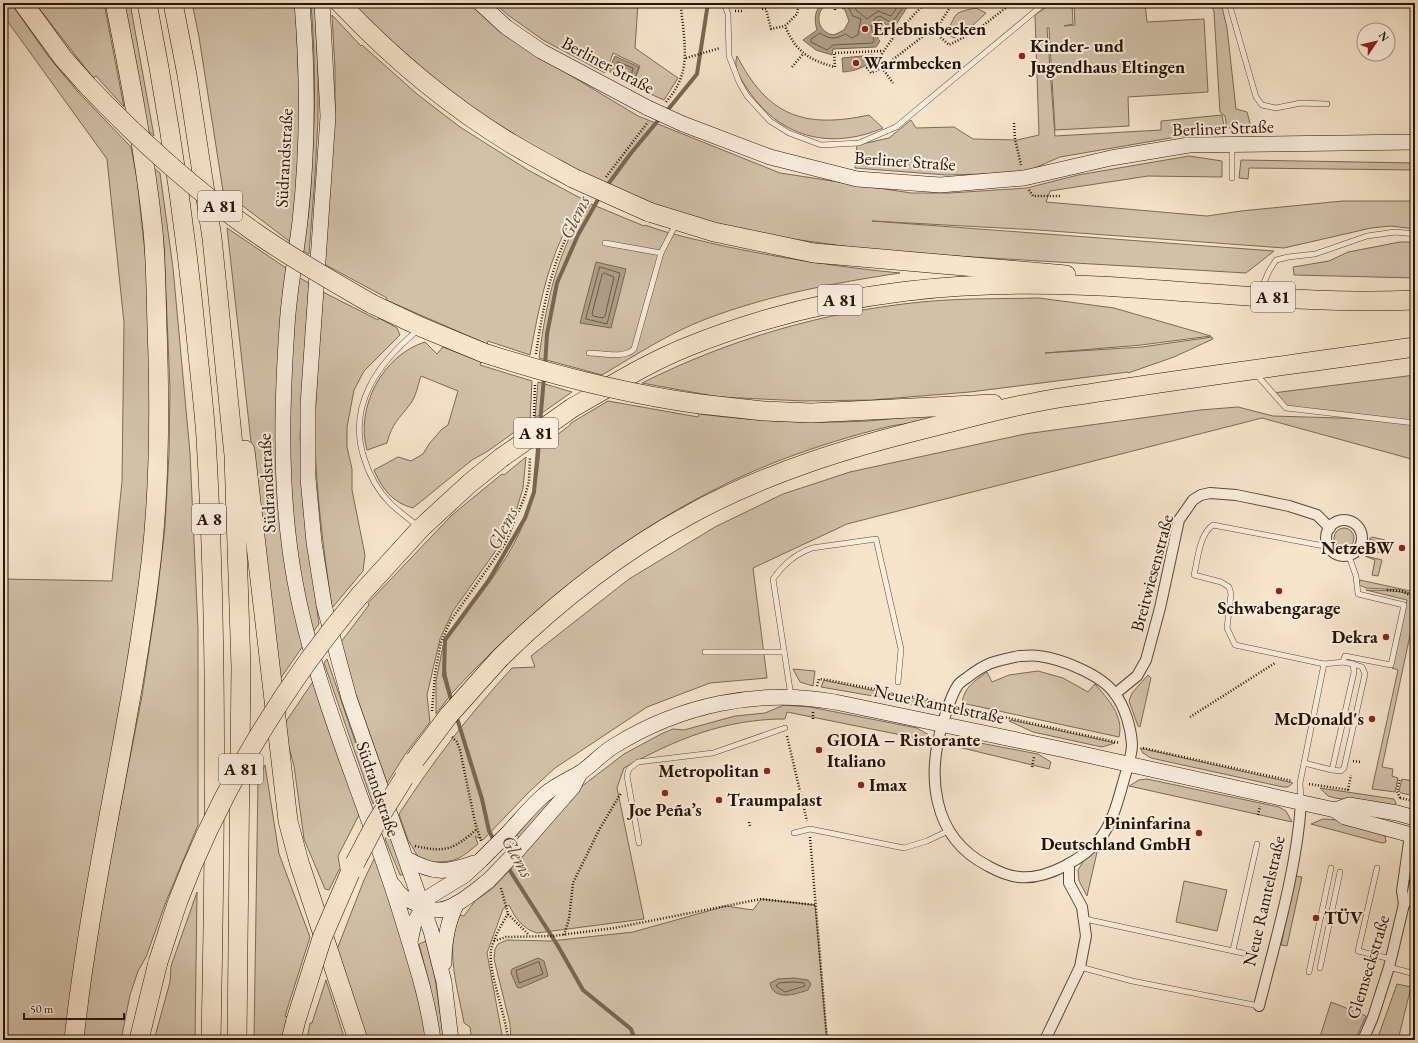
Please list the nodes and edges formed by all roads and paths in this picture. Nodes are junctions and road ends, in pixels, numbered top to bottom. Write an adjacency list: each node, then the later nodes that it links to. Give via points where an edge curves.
1 (23, 3): 46 (highway, A 81, bridge, via 63,58 86,84 143,142 216,204 297,260 372,304)
2 (115, 3): 130 (highway, via 136,117 153,234 159,452 151,559 142,633 131,705 92,906)
3 (147, 3): 132 (highway, A 8, via 178,184 206,436 215,676)
4 (173, 3): 49 (highway, A 8, via 187,75 212,238)
5 (302, 3): 110 (main road, Südrandstraße, via 306,56 306,124 300,219 287,324 282,402 283,478 290,551 312,653)
6 (322, 3): 101 (main road, Südrandstraße, via 328,116 308,405 308,478 314,542 324,605 336,656 364,744)
7 (480, 3): 35 (main road, Berliner Straße, bridge, via 506,28 541,51 648,108 770,157 857,179 940,185 1024,178 1111,158 1189,145)
8 (682, 3): 27 (path)
9 (724, 3): 14 (lane, via 728,14 729,56 747,96 770,121 789,133 821,145 859,143 896,126)
10 (799, 3): 20 (path, via 797,14)
11 (925, 3): 23 (path)
12 (953, 3): 22 (path, via 940,23)
13 (1012, 3): 22 (path, via 976,31 949,45)
14 (1045, 3)
15 (1229, 3): 32 (lane, via 1256,96 1262,105 1276,108 1301,103)
16 (341, 4): 39 (highway, bridge, via 405,65 451,102 511,144 573,178 649,212)
17 (835, 6): 19 (path)
18 (762, 9): 20 (path, via 766,9 770,29)
19 (835, 12)
20 (785, 26): 26 (path)
21 (886, 29): 23 (path)
22 (932, 29): 29 (path)
23 (895, 35): 25 (path)
24 (714, 50): 27 (path)
25 (883, 51): 26 (path, via 834,53 835,68); 29 (path, via 876,62 867,68 871,73)
26 (803, 54): 28 (path)
27 (686, 58): 31 (path, via 682,74)
28 (792, 67)
29 (882, 68): 30 (path)
30 (893, 83)
31 (669, 99)
32 (1328, 104)
33 (645, 126): 37 (path)
34 (1415, 142): 35 (main road, Berliner Straße)
35 (1232, 144): 36 (lane)
36 (1232, 178)
37 (605, 179)
38 (586, 204): 50 (path, via 565,240 548,284)
39 (677, 221): 42 (lane); 43 (highway, via 721,234 814,253 1054,272)
40 (1415, 234): 44 (lane, via 1395,232 1367,236 1315,254 1276,260)
41 (605, 243): 42 (lane)
42 (661, 253): 48 (lane, via 634,349 624,354)
43 (1131, 287): 44 (highway, A 81); 57 (highway, A 81, bridge, via 947,286 851,298 750,324 685,347 572,408 501,458)
44 (1258, 296): 45 (highway, A 81, via 1340,301)
45 (1415, 300)
46 (421, 327): 53 (highway, A 81, bridge, via 484,353 603,388 649,398 764,411 841,412); 57 (lane, via 392,355 374,378 360,409 358,430 360,447 372,478 389,502)
47 (1415, 347): 51 (highway, A 81)
48 (589, 353)
49 (224, 355): 133 (highway, A 8, via 234,455 240,600); 135 (highway, via 241,410 288,821 301,869)
50 (536, 356)
51 (1253, 370): 53 (highway, A 81); 55 (lane, via 1286,408)
52 (534, 389): 54 (path)
53 (1036, 402): 134 (highway, A 81, bridge, via 847,449 789,469 730,494 631,550 548,613 500,658 449,716 416,760 376,823 322,938)
54 (534, 415)
55 (1415, 423)
56 (529, 459): 72 (path, via 529,480 525,496 505,544 451,620 441,642 433,691)
57 (421, 528): 131 (highway, A 81, bridge, via 325,637 288,691 235,779 186,881 158,962)
58 (1330, 528): 59 (street, via 1326,537); 60 (street, via 1343,520 1357,526 1362,541 1357,550); 68 (street, Breitwiesenstraße, via 1317,515 1289,506 1236,495 1210,492 1194,500 1179,520 1146,660 1137,676)
59 (1329, 548): 60 (street, via 1340,556); 63 (lane, via 1219,524 1207,529 1203,536 1194,576 1222,582 1229,587 1231,594 1227,628 1235,645)
60 (1349, 556): 64 (lane, via 1356,576 1358,594 1404,605 1391,665 1345,656)
61 (705, 652): 62 (lane)
62 (784, 652): 67 (lane, via 773,580 780,569 789,559 812,548 876,538 901,650); 69 (lane)
63 (1286, 656): 65 (lane); 73 (path)
64 (1344, 662): 65 (lane); 66 (lane)
65 (1324, 664): 79 (lane)
66 (1353, 664): 81 (lane, via 1354,672); 81 (lane, via 1362,667 1365,674 1344,768 1341,771)
67 (898, 682)
68 (1115, 694): 71 (street, via 1099,680 1078,668 1039,656 1019,656 984,665 958,684); 77 (street, via 1128,721)
69 (791, 697): 70 (main road, Neue Ramtelstraße); 82 (main road, Neue Ramtelstraße, via 757,698 695,708 612,747)
70 (815, 698): 71 (path, via 819,679); 74 (path); 75 (main road, Neue Ramtelstraße)
71 (949, 704): 75 (street); 77 (path)
72 (433, 714)
73 (1190, 718)
74 (813, 719)
75 (942, 724): 80 (main road, Neue Ramtelstraße); 97 (street, via 937,745 934,791)
76 (785, 728): 83 (lane, via 713,753 638,762 629,769); 96 (path)
77 (1132, 745): 80 (street); 85 (path)
78 (460, 750): 95 (path)
79 (1304, 763): 81 (lane); 85 (lane)
80 (1128, 764): 90 (main road, Neue Ramtelstraße); 106 (street, via 1119,798 1102,836)
81 (1332, 770)
82 (580, 772): 105 (main road, Neue Ramtelstraße, bridge, via 545,794); 112 (main road, Neue Ramtelstraße, bridge, via 573,787 517,851 489,880)
83 (627, 776): 102 (lane); 118 (path, via 622,791 573,883 569,919)
84 (1400, 778): 88 (path, via 1397,791)
85 (1300, 783): 86 (path); 90 (lane)
86 (1356, 791)
87 (1393, 797): 88 (path)
88 (1400, 798): 89 (path)
89 (1415, 801)
90 (1301, 803): 91 (main road, Neue Ramtelstraße); 129 (street, Neue Ramtelstraße, via 1294,858)
91 (1335, 810): 92 (main road, Neue Ramtelstraße, via 1349,805); 99 (main road, Neue Ramtelstraße, via 1345,818)
92 (1415, 818)
93 (749, 822): 94 (path)
94 (750, 826)
95 (477, 829): 100 (path); 101 (path, via 456,846 446,850)
96 (810, 829): 97 (lane, via 904,848); 98 (lane); 114 (path)
97 (948, 831): 106 (street, via 959,846 975,860 1000,872 1019,877 1039,876)
98 (794, 833)
99 (1412, 836): 113 (street, Glemseckstraße, via 1402,891)
100 (480, 840)
101 (401, 843): 104 (main road, Südrandstraße)
102 (640, 843)
103 (1257, 844): 121 (lane)
104 (407, 859): 105 (main road, via 417,865 441,872); 115 (main road, Südrandstraße)
105 (481, 860): 115 (main road, Neue Ramtelstraße, via 465,875 429,897)
106 (1068, 864): 116 (street, via 1069,883 1082,907)
107 (1331, 868): 126 (lane)
108 (1377, 868): 123 (lane, via 1358,951)
109 (1340, 872): 125 (lane)
110 (391, 881): 115 (main road, via 398,894); 120 (main road, Südrandstraße)
111 (1415, 882): 113 (street, Glemseckstraße, via 1412,896)
112 (457, 903): 115 (main road, Neue Ramtelstraße, via 436,910); 128 (main road, via 450,917 444,943)
113 (1404, 904): 123 (street, Glemseckstraße)
114 (815, 905): 118 (path, via 761,899 614,928); 139 (path)
115 (423, 907): 120 (main road, via 414,923); 128 (main road, Südrandstraße)
116 (1085, 919): 121 (lane); 124 (street, via 1086,936)
117 (529, 935): 118 (path); 119 (path, via 506,937); 119 (path, via 508,914)
118 (564, 935)
119 (494, 942): 138 (path, via 491,961)
120 (410, 943): 136 (main road, Südrandstraße, via 420,974)
121 (1233, 950): 122 (lane)
122 (1252, 955)
123 (1390, 963): 127 (lane); 141 (street, Glemseckstraße)
124 (1080, 967): 129 (lane, via 1132,981); 140 (street)
125 (1320, 968)
126 (1309, 972)
127 (1415, 974)
128 (444, 982): 137 (main road)
129 (1259, 1006)
130 (74, 1040)
131 (139, 1040)
132 (211, 1040)
133 (237, 1040)
134 (292, 1040)
135 (358, 1040)
136 (433, 1040)
137 (451, 1040)
138 (508, 1040)
139 (827, 1040)
140 (1045, 1040)
141 (1363, 1040)

